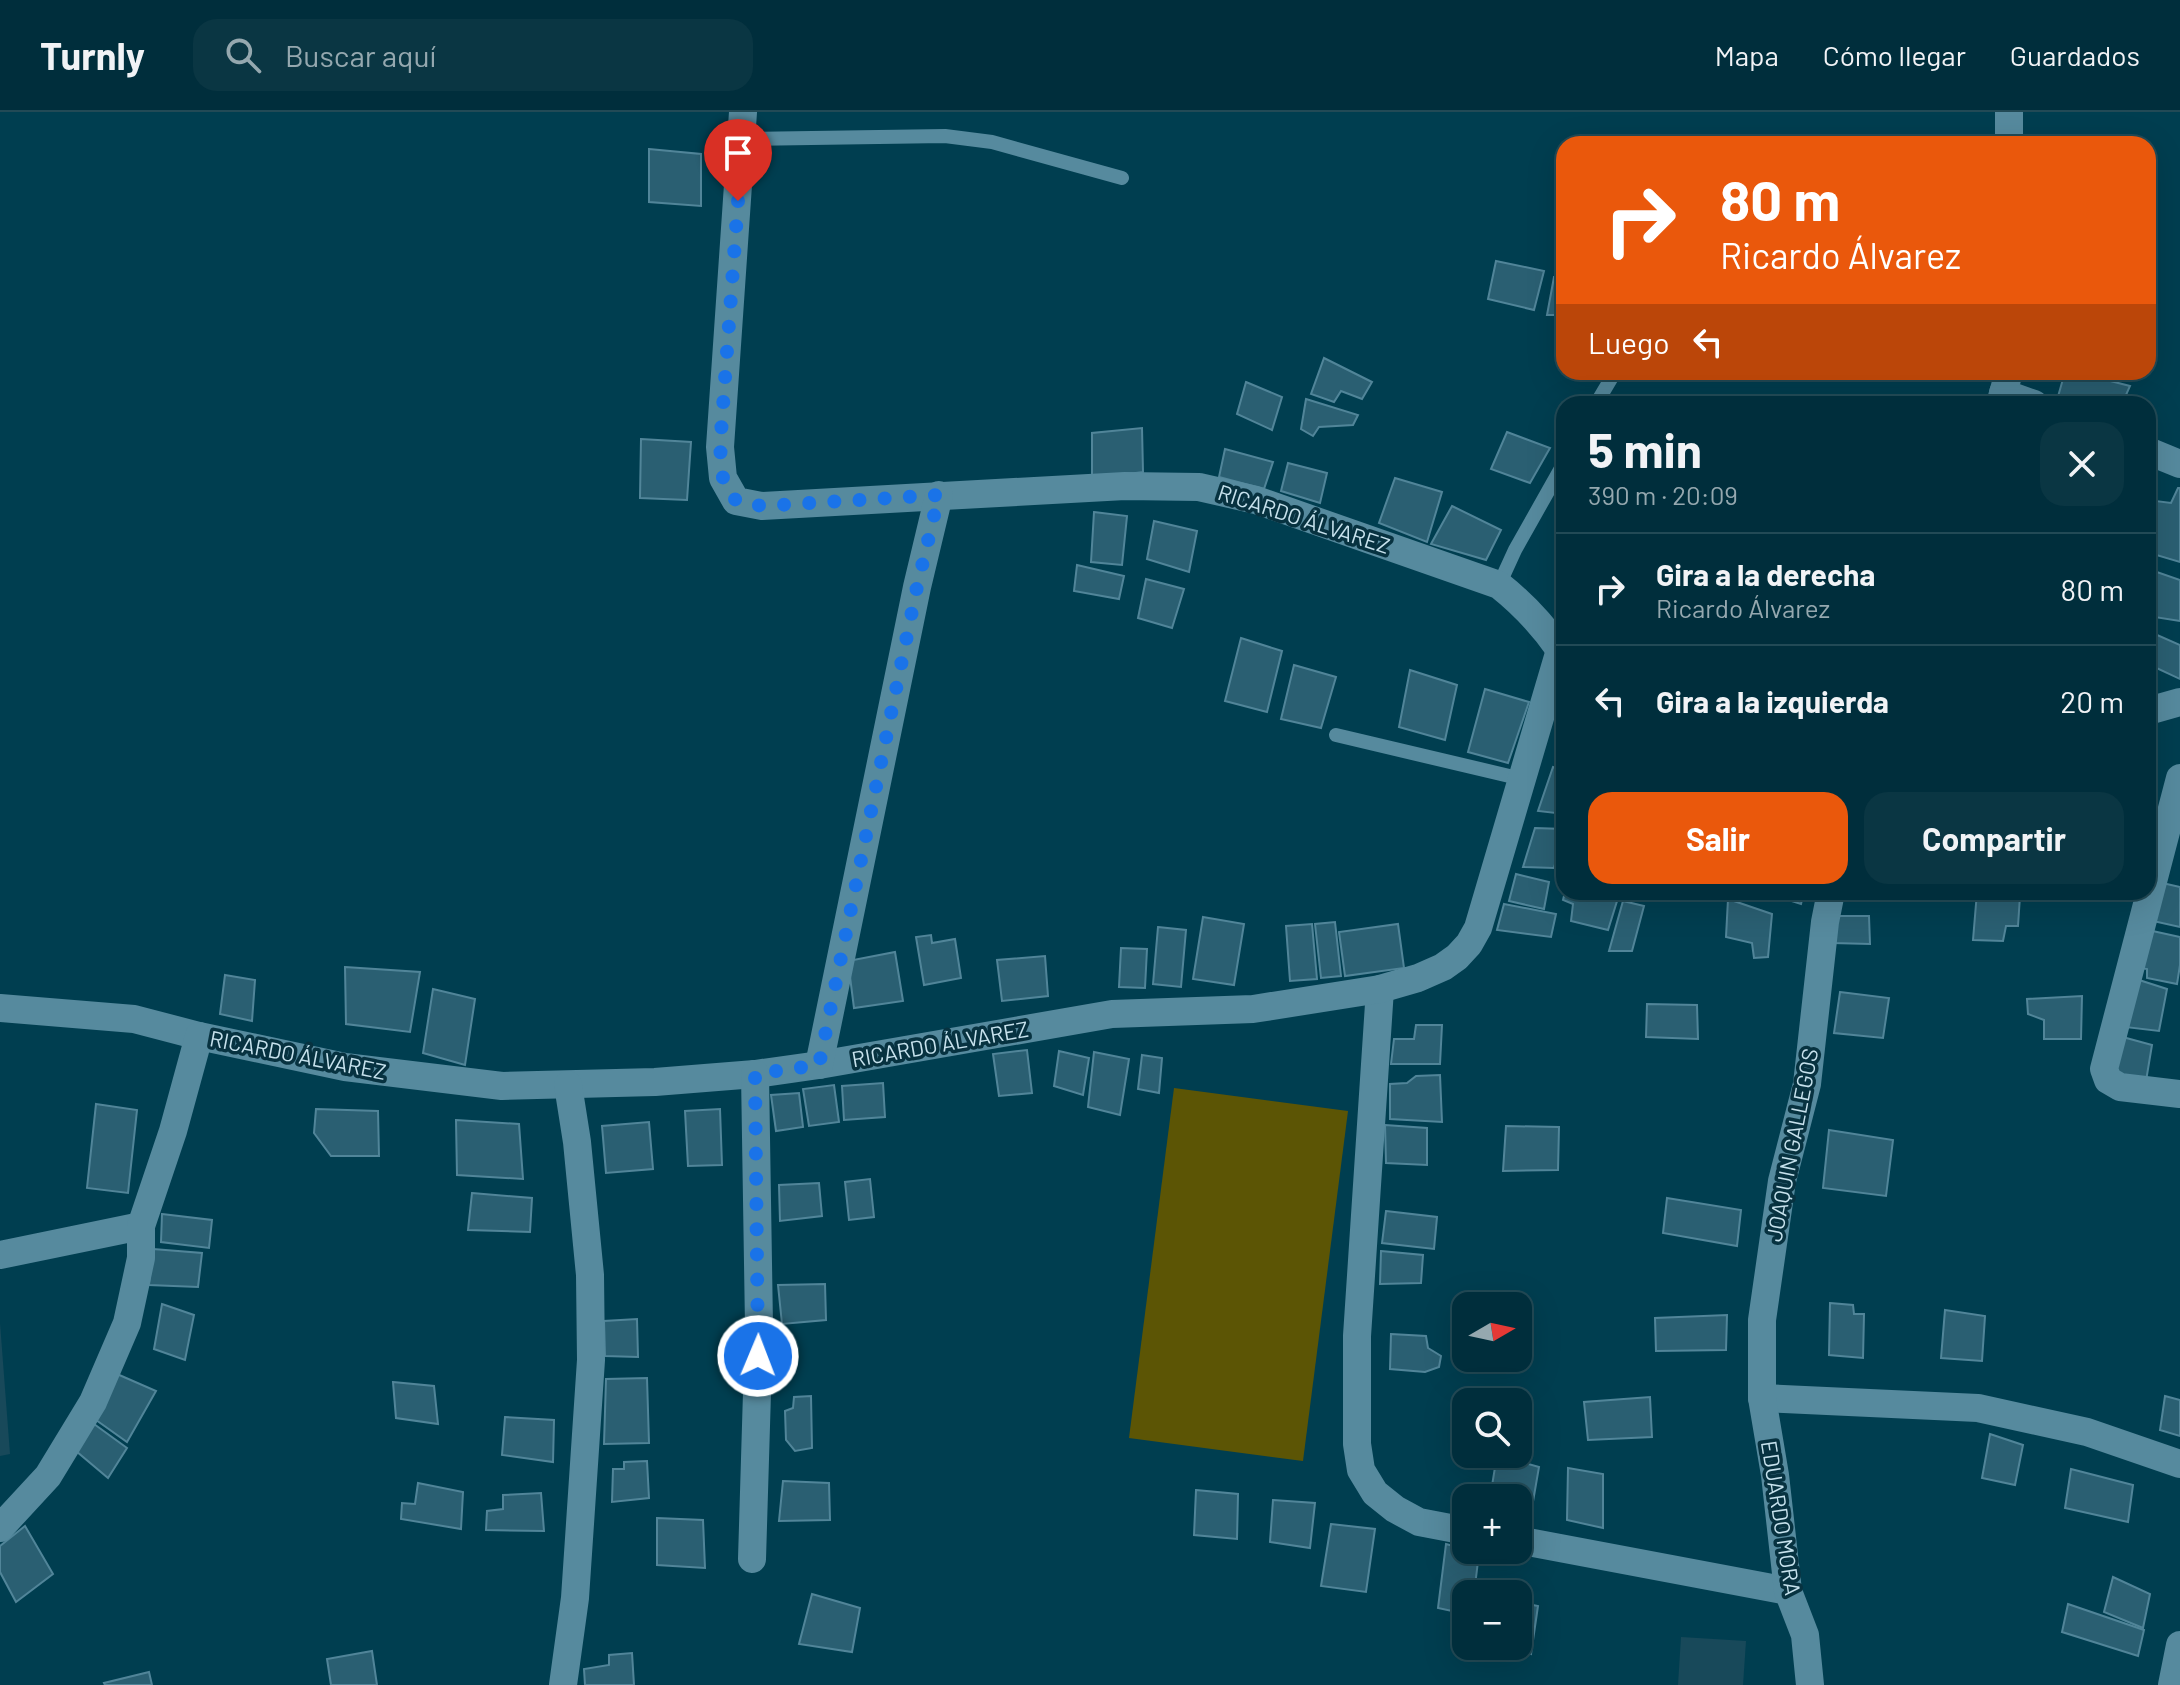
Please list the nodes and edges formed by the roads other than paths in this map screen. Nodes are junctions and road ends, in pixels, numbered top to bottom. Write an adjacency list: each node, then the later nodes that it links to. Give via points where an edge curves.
1 (2009, 112): 3 (street)
2 (742, 126): 4 (lane, via 992,142); 8 (street, RICARDO ÁLVAREZ, via 720,447 723,478 736,501 762,506)
3 (2009, 136)
4 (1122, 178)
5 (2156, 454): 6 (street)
6 (2180, 464)
7 (1556, 477): 9 (lane)
8 (939, 495): 9 (street, RICARDO ÁLVAREZ, via 1199,487 1256,500); 23 (street)
9 (1499, 585): 10 (street, RICARDO ÁLVAREZ)
10 (1556, 642)
11 (1556, 669): 16 (street, RICARDO ÁLVAREZ)
12 (2180, 702): 13 (street)
13 (2156, 709)
14 (1336, 735): 16 (lane)
15 (2180, 778): 17 (street)
16 (1522, 779): 20 (street, RICARDO ÁLVAREZ, via 1469,944 1443,967)
17 (2156, 870)
18 (1829, 900): 29 (street, JOAQUIN GALLEGOS, via 1807,1084 1782,1181 1762,1320)
19 (2148, 900): 26 (street, via 2104,1069 2108,1080 2120,1087)
20 (1380, 989): 23 (street, RICARDO ÁLVAREZ, via 1253,1009 1112,1014); 32 (street, via 1357,1336 1357,1444 1361,1470 1375,1493 1419,1522)
21 (0, 1008): 22 (street, RICARDO ÁLVAREZ, via 134,1019)
22 (199, 1036): 25 (street, RICARDO ÁLVAREZ, via 345,1067 502,1086); 27 (street)
23 (819, 1065): 24 (street, RICARDO ÁLVAREZ)
24 (755, 1074): 25 (street, RICARDO ÁLVAREZ); 34 (street, via 759,1326)
25 (568, 1085): 37 (street, via 590,1275 591,1360 575,1598)
26 (2180, 1094)
27 (141, 1226): 28 (street); 31 (street, via 141,1258 127,1323 93,1402 48,1476)
28 (0, 1255)
29 (1762, 1398): 30 (street, via 1978,1408 2087,1432); 35 (street, EDUARDO MORA)
30 (2180, 1464)
31 (0, 1528)
32 (1452, 1528)
33 (1532, 1543): 35 (street)
34 (752, 1559)
35 (1788, 1591): 38 (street, EDUARDO MORA, via 1805,1635)
36 (2180, 1645): 39 (street)
37 (563, 1685)
38 (1810, 1685)
39 (2172, 1685)

